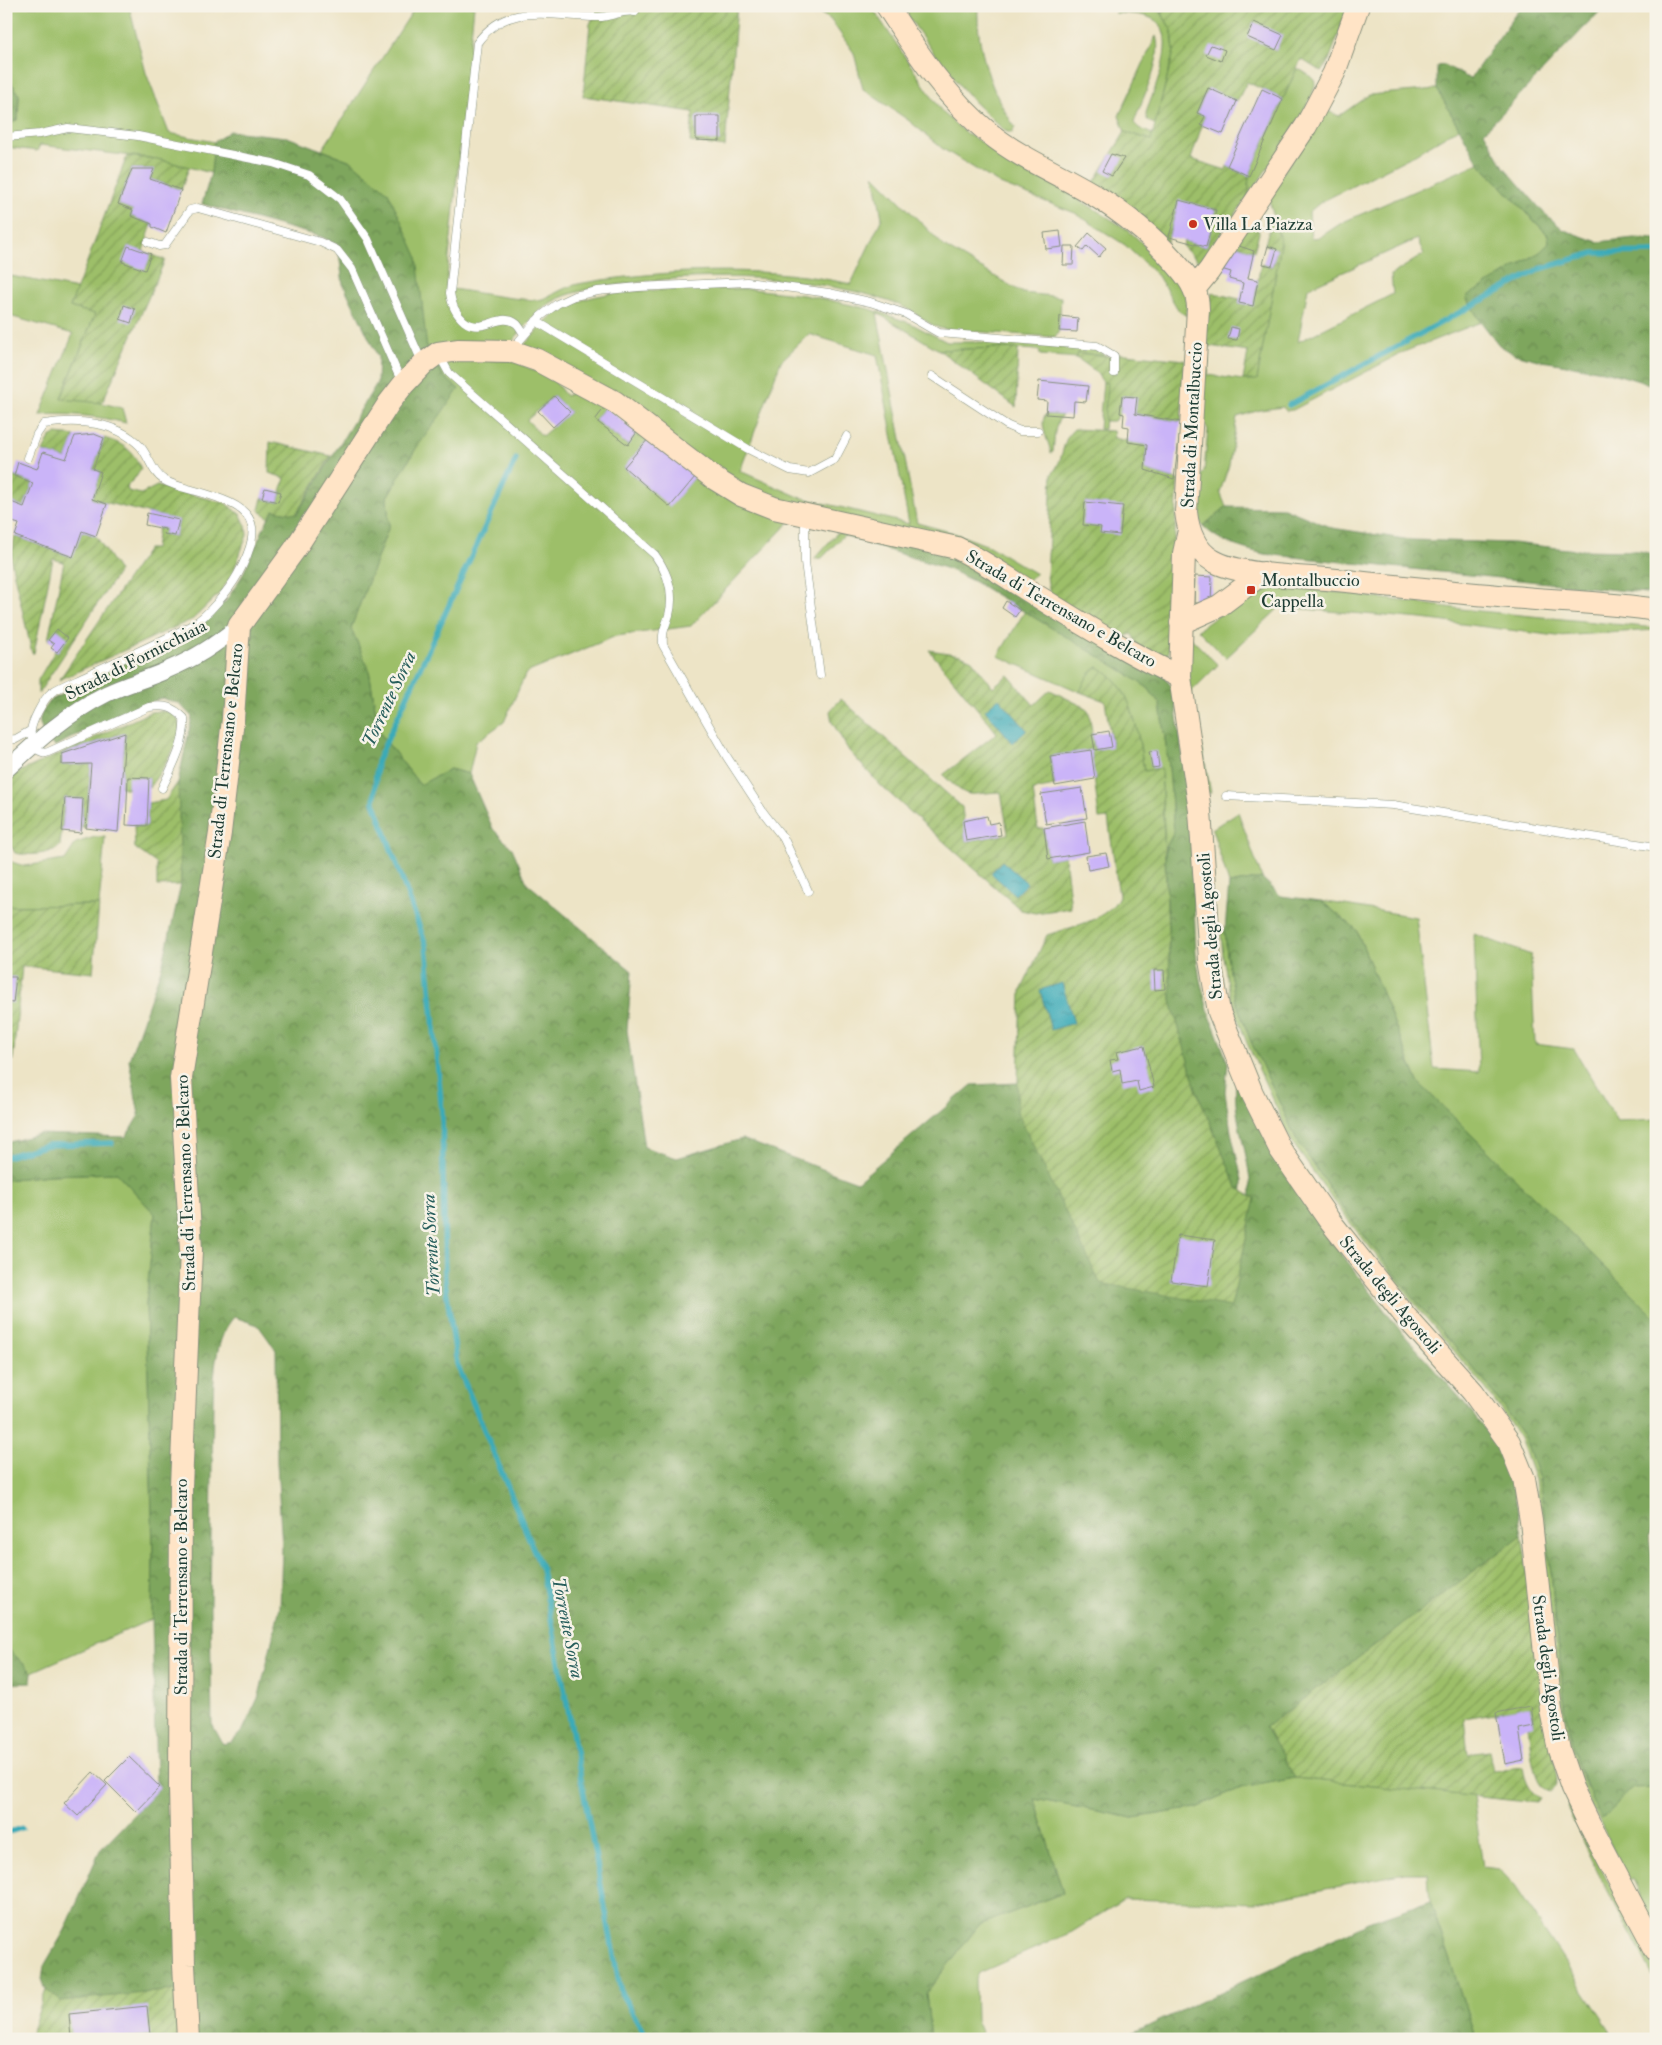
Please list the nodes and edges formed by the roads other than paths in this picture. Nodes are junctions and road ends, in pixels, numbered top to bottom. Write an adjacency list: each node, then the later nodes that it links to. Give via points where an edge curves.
1 (887, 6): 6 (street, via 929,70 959,106 1014,151 1095,195 1132,221 1164,251)
2 (1358, 6): 6 (street, via 1334,73 1306,126)
3 (635, 12): 8 (lane, via 627,10 606,18 521,11 506,15 493,24 478,43 450,293 453,307 462,320 472,327 506,320 517,324)
4 (6, 137): 9 (lane, via 68,128 138,136 273,163 309,175 340,199 368,239)
5 (148, 242): 12 (lane, via 165,245 190,210 198,208 320,242 337,250 352,269)
6 (1195, 288): 17 (street, Strada di Montalbuccio, via 1198,310 1186,500)
7 (536, 321): 8 (lane); 10 (lane, via 557,304 598,291 746,282 829,292 870,302 906,314 939,333 1097,346 1114,356); 14 (lane, via 748,449 790,470 809,473 835,459)
8 (517, 342): 9 (street, Strada di Terrensano e Belcaro, via 459,350); 16 (street, Strada di Terrensano e Belcaro, via 538,360 615,402 715,479 741,495 774,508)
9 (431, 359): 12 (street, Strada di Terrensano e Belcaro); 30 (lane, via 655,555 666,570 672,593 662,632 663,645 727,757 784,839)
10 (1114, 373)
11 (932, 376): 13 (lane, via 1008,426 1020,431)
12 (403, 385): 21 (street, Strada di Terrensano e Belcaro, via 295,549)
13 (1038, 431)
14 (846, 436)
15 (28, 458): 24 (lane, via 36,434 44,424 66,421 97,424 121,431 140,447 159,477 170,484 225,499 243,510 252,523 253,536 238,574 222,597 194,624 50,693 34,718)
16 (805, 515): 22 (lane, via 805,562); 23 (street, Strada di Terrensano e Belcaro, via 957,548 1123,648)
17 (1189, 530): 18 (street, Strada di Montalbuccio, via 1200,550 1211,560); 20 (street, Strada degli Agostoli, via 1184,553)
18 (1263, 573): 19 (street, Strada di Montalbuccio); 20 (street, via 1219,606)
19 (1656, 610)
20 (1181, 623): 23 (street, Strada degli Agostoli)
21 (239, 626): 24 (street, Strada di Fornicchiaia, via 208,650 167,671 107,694); 32 (street, Strada di Terrensano e Belcaro, via 233,719 220,833 180,1078 191,1250 181,1486 180,1778)
22 (820, 675)
23 (1180, 677): 31 (street, Strada degli Agostoli, via 1200,811 1211,973 1223,1023 1280,1149 1329,1220 1388,1295 1473,1392 1509,1442 1524,1479 1551,1710 1559,1750 1582,1810)
24 (31, 738): 25 (lane); 26 (street, Strada di Fornicchiaia); 27 (lane, via 38,751 46,753 149,706 175,709 184,718 185,726)
25 (6, 740)
26 (6, 770)
27 (162, 788)
28 (1226, 796): 29 (lane, via 1393,805)
29 (1656, 847)
30 (808, 891)
31 (1656, 1950)
32 (188, 2039)

